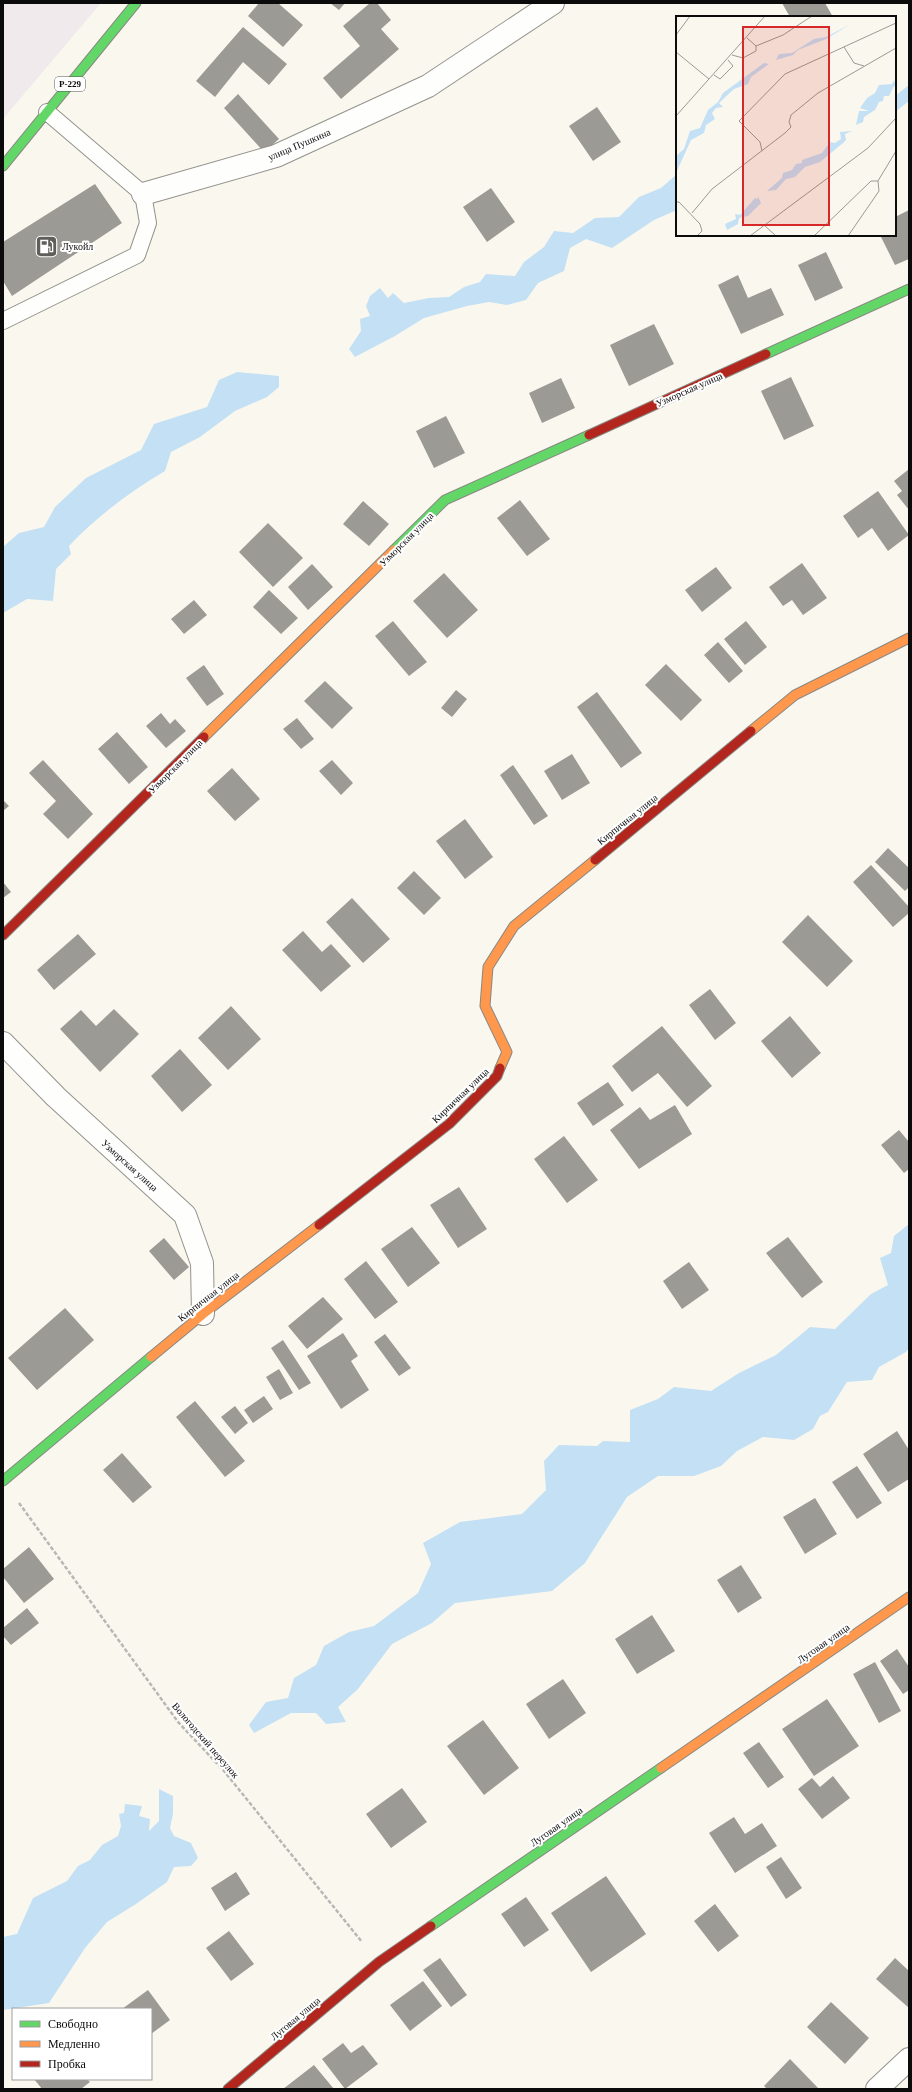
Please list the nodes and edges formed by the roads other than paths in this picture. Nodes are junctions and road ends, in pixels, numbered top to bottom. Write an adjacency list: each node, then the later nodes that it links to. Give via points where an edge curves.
1 (136, 3): 3 (street, Р-229)
2 (553, 3): 5 (street, улица Пушкина, via 428,86 276,156)
3 (47, 112): 4 (street, Р-229); 5 (lane)
4 (3, 166)
5 (143, 194): 7 (lane, via 148,224 137,255)
6 (909, 289): 9 (street, Узморская улица, via 445,500)
7 (3, 321)
8 (909, 638): 11 (street, Кирпичная улица, via 795,695 514,926 488,966 485,1006 507,1052 497,1076 449,1124)
9 (3, 935)
10 (3, 1043): 11 (street, Узморская улица, via 56,1097 185,1215 202,1263)
11 (203, 1314): 12 (street, Кирпичная улица)
12 (3, 1481)
13 (909, 1597): 15 (street, Луговая улица, via 378,1962)
14 (909, 2059): 16 (street)
15 (228, 2089)
16 (878, 2089)

